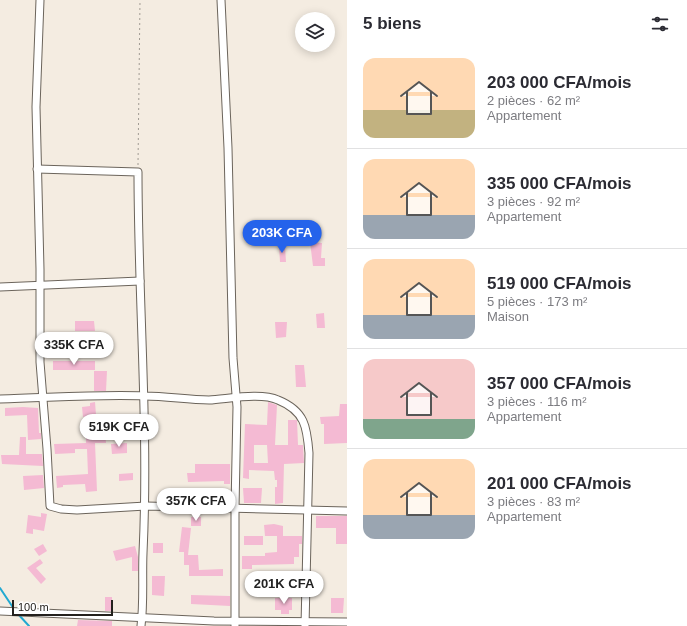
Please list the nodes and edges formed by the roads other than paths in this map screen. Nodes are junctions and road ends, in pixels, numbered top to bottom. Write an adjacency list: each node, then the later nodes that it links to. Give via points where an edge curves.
1 (40, 0): 3 (street, via 36,107)
2 (221, 0): 9 (street)
3 (37, 169): 4 (street, via 138,172); 5 (street)
4 (140, 281): 5 (street); 7 (street)
5 (40, 286): 6 (street); 8 (street, via 40,362)
6 (0, 287)
7 (145, 396): 8 (street); 9 (street); 11 (street)
8 (43, 398): 10 (street); 11 (street, via 50,506 77,510)
9 (236, 398): 12 (street); 13 (street, via 259,397 278,400 304,420 309,453)
10 (0, 399)
11 (146, 506): 12 (street); 16 (street)
12 (235, 508): 13 (street); 18 (street)
13 (308, 510): 14 (street); 19 (street)
14 (347, 511)
15 (0, 611): 16 (street)
16 (142, 622): 18 (street)
17 (347, 622): 19 (street)
18 (235, 624): 19 (street)
19 (305, 624)

